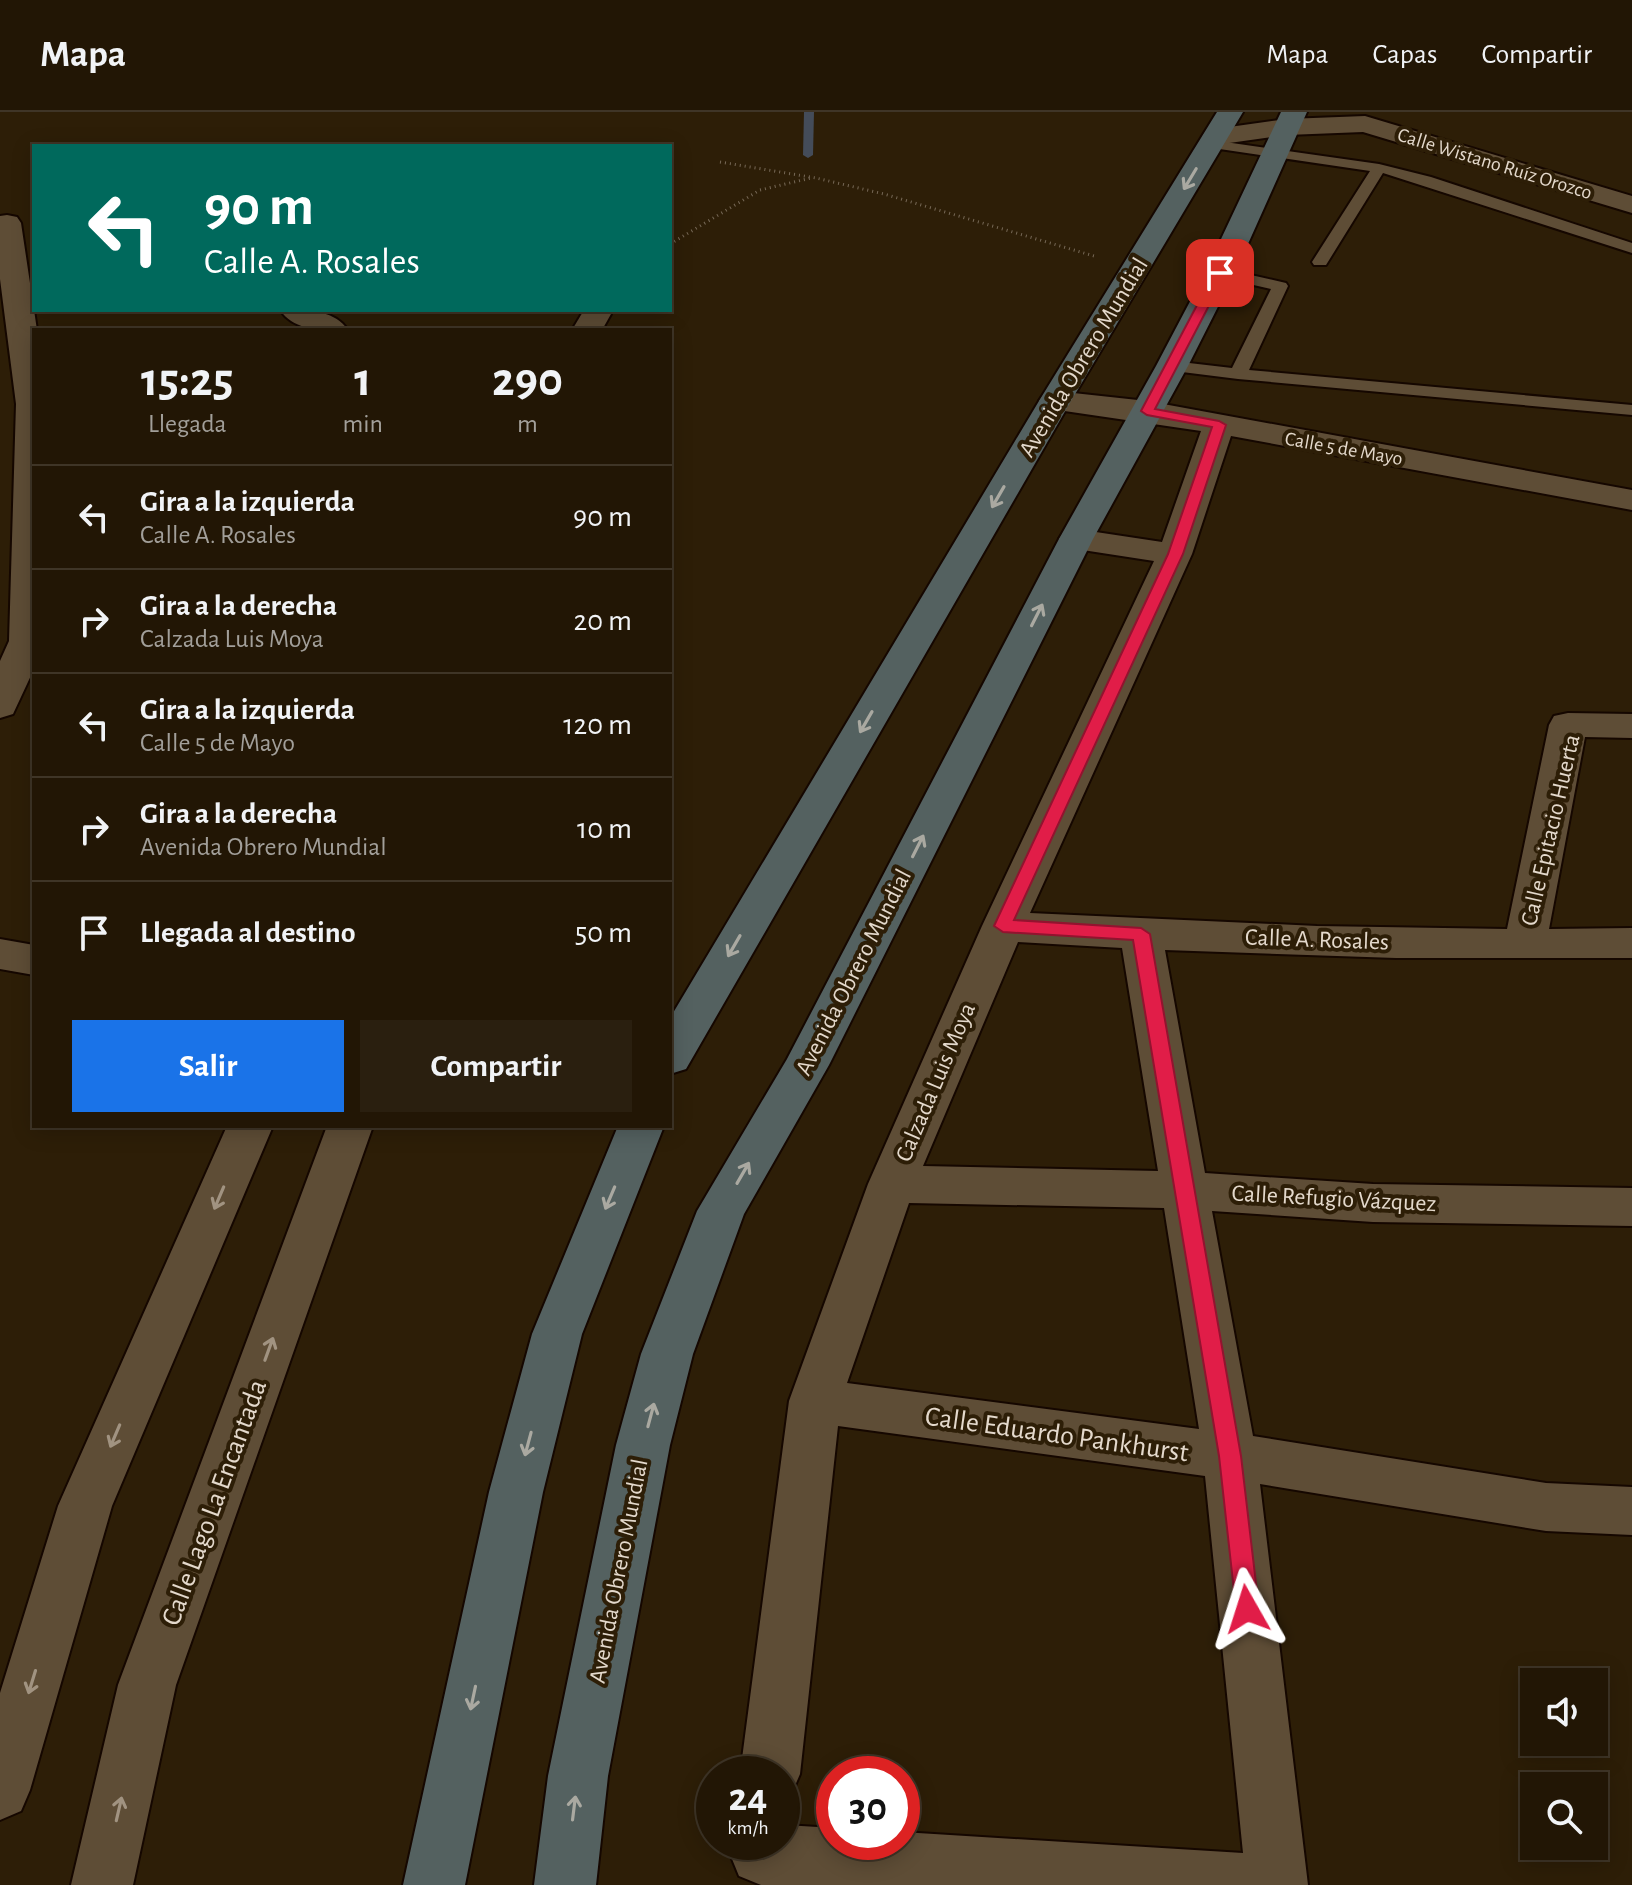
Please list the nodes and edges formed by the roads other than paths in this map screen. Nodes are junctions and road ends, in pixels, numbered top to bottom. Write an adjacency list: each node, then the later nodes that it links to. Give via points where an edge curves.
1 (1285, 130): 2 (street, Calle Wistano Ruíz Orozco); 3 (lane); 4 (street, Calle Wistano Ruíz Orozco, via 1365,124); 8 (main road, Avenida Obrero Mundial)
2 (1219, 131): 13 (main road, Avenida Obrero Mundial, one-way to 13)
3 (1379, 168): 6 (lane); 7 (lane)
4 (1632, 205)
5 (14, 224): 20 (street, via 32,404 27,641)
6 (1632, 248)
7 (1320, 262)
8 (1220, 273): 11 (main road, Avenida Obrero Mundial); 12 (lane, via 1280,286)
9 (299, 312): 10 (street)
10 (329, 328)
11 (1172, 366): 12 (lane); 15 (main road, Avenida Obrero Mundial)
12 (1238, 374): 14 (lane)
13 (1055, 401): 15 (street, Calle 5 de Mayo); 28 (main road, Avenida Obrero Mundial, one-way to 28)
14 (1632, 410)
15 (1147, 411): 16 (street, Calle 5 de Mayo); 18 (main road, Avenida Obrero Mundial)
16 (1219, 425): 17 (street, Calle 5 de Mayo); 19 (street, Calzada Luis Moya)
17 (1632, 500)
18 (1076, 539): 19 (street); 44 (main road, Avenida Obrero Mundial, one-way to 18, via 578,1776 643,1445 667,1354 721,1211 806,1065)
19 (1175, 554): 22 (street, Calzada Luis Moya)
20 (0, 706)
21 (1632, 726): 25 (street, Calle Epitacio Huerta, via 1568,725)
22 (1003, 926): 23 (street, Calle A. Rosales); 32 (street, Calzada Luis Moya)
23 (1141, 934): 25 (street, Calle A. Rosales); 33 (street)
24 (1632, 943): 25 (street, Calle A. Rosales)
25 (1525, 945)
26 (0, 954): 27 (street)
27 (32, 960)
28 (672, 1054)
29 (249, 1128): 39 (street, one-way to 39, via 85,1506)
30 (349, 1128): 42 (street, Calle Lago La Encantada, one-way to 30, via 147,1685)
31 (640, 1128): 43 (main road, one-way to 43, via 557,1334 516,1492)
32 (892, 1184): 33 (street, Calle Refugio Vázquez); 35 (street, Calzada Luis Moya)
33 (1184, 1190): 34 (street, Calle Refugio Vázquez, via 1373,1203); 36 (street)
34 (1632, 1207)
35 (815, 1401): 36 (street, Calle Eduardo Pankhurst); 38 (street, Calzada Luis Moya)
36 (1230, 1456): 37 (street, Calle Eduardo Pankhurst, via 1546,1507); 46 (street)
37 (1632, 1511)
38 (772, 1756)
39 (0, 1790)
40 (800, 1854): 41 (street)
41 (950, 1876): 45 (street)
42 (102, 1885)
43 (434, 1885)
44 (565, 1885)
45 (1264, 1885)
46 (1277, 1885)

